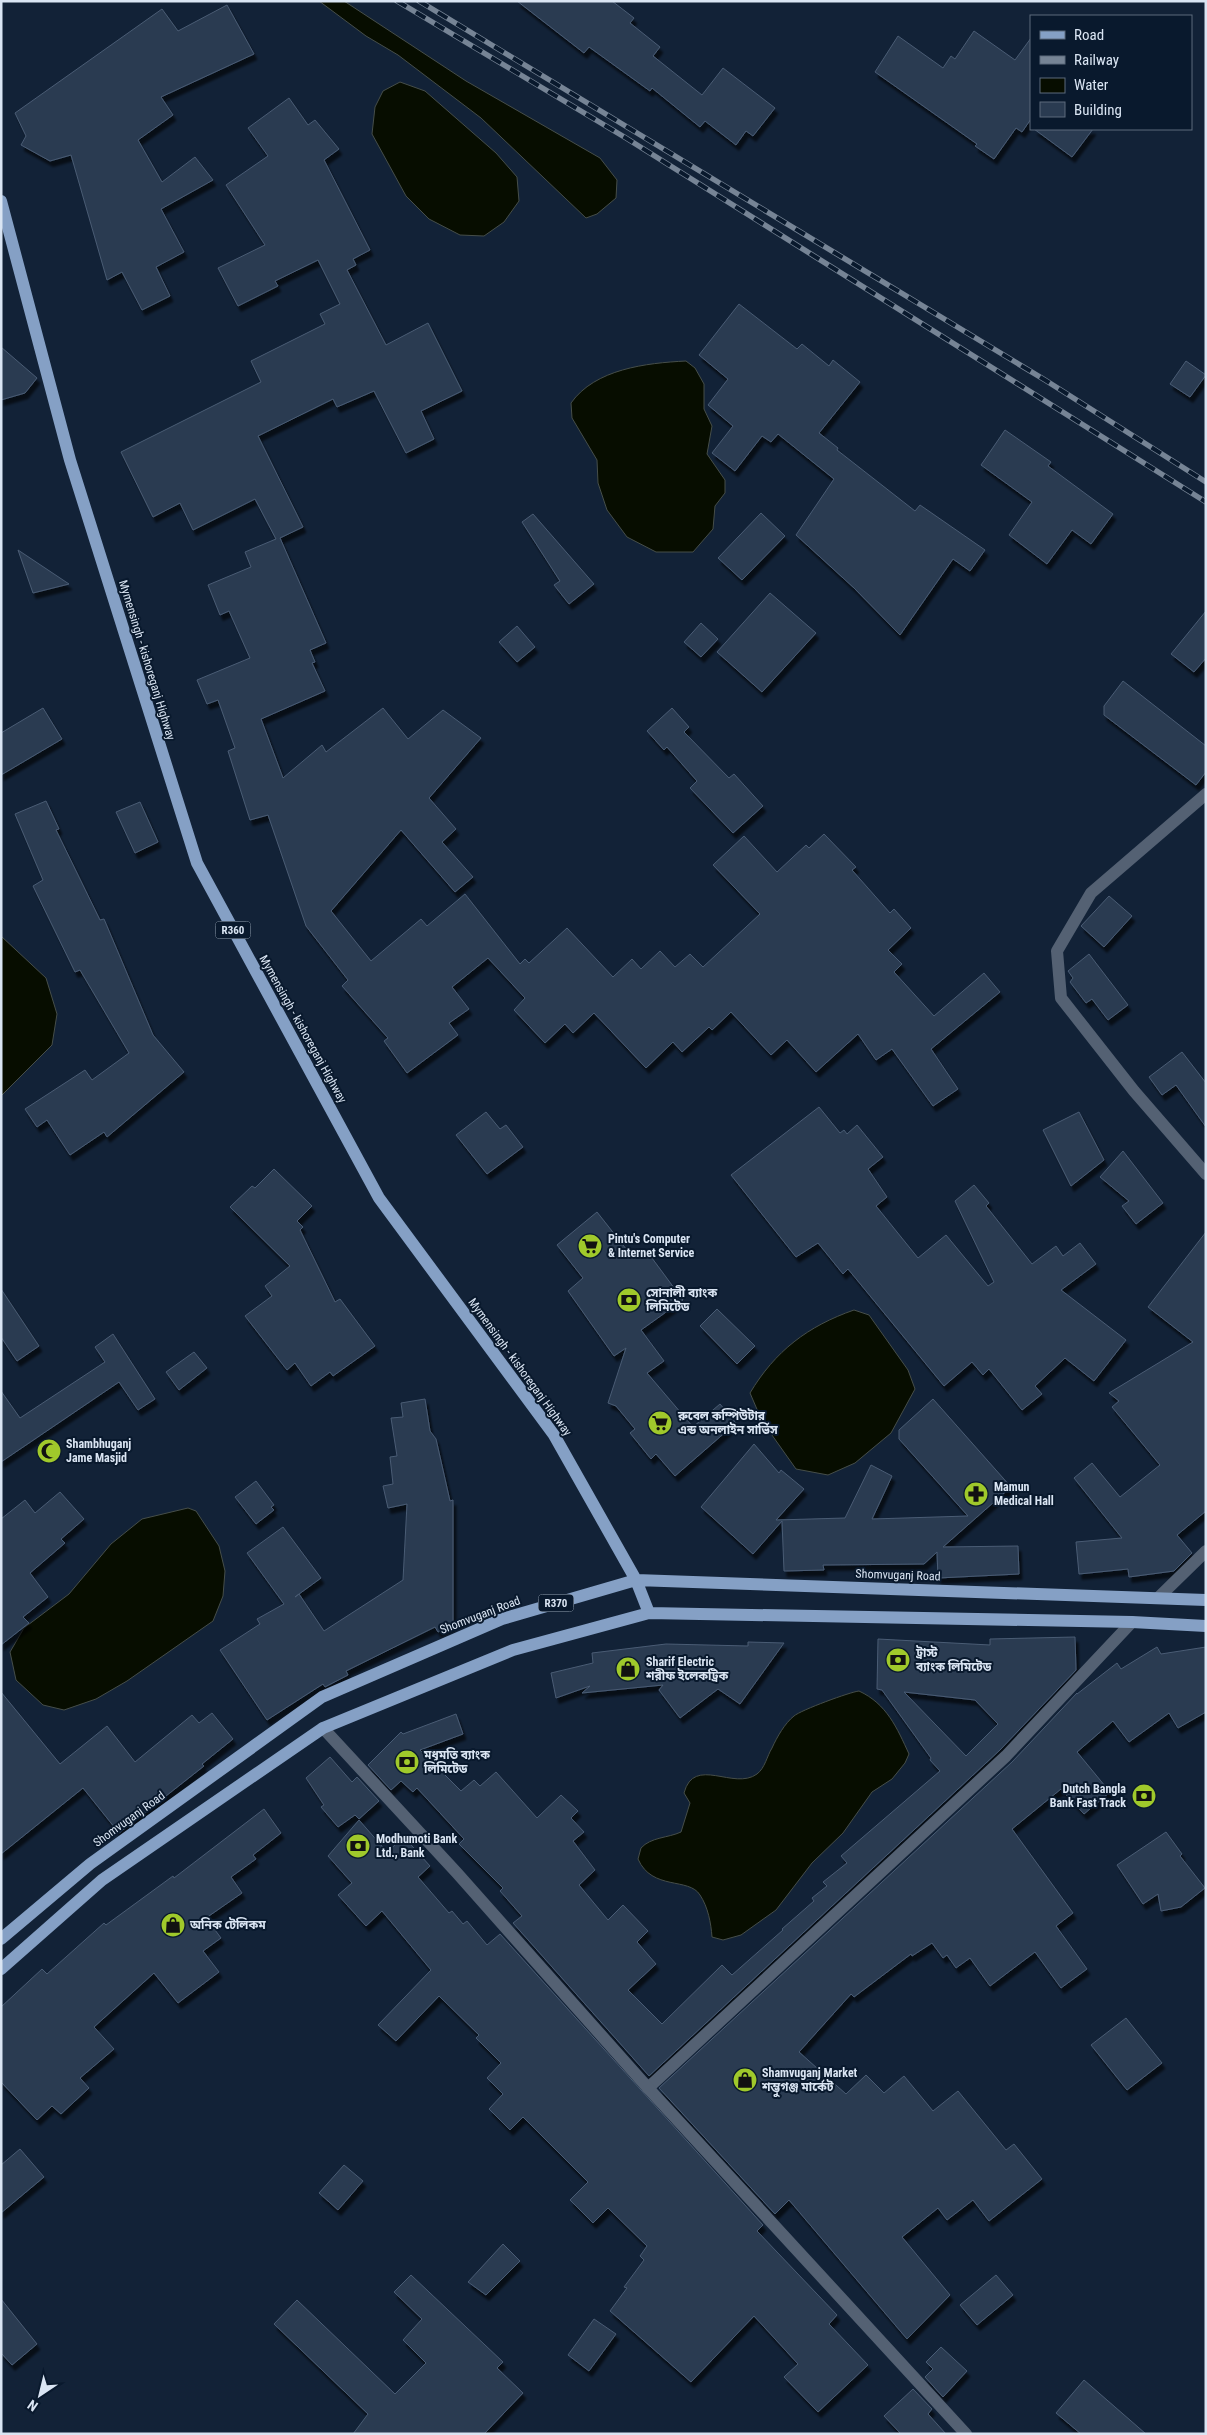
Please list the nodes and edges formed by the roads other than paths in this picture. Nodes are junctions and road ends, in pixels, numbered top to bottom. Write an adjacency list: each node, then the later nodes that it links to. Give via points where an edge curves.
1 (1, 201): 5 (main road, Mymensingh - kishoreganj Highway / R360, via 70,460 197,863 379,1198 554,1435)
2 (1206, 794): 3 (street, via 1091,893 1057,951 1061,998 1134,1091)
3 (1206, 1174)
4 (1206, 1551): 6 (street)
5 (636, 1580): 6 (main road, Shomvuganj Road / R370); 8 (main road); 12 (main road, Shomvuganj Road / R370, via 502,1619 322,1697 90,1864)
6 (1158, 1598): 7 (main road, Shomvuganj Road / R370)
7 (1206, 1600)
8 (649, 1613): 9 (main road); 11 (main road, via 513,1650)
9 (1132, 1622): 10 (main road); 14 (street, via 1006,1756)
10 (1206, 1626)
11 (323, 1728): 13 (main road, via 102,1880); 14 (street)
12 (1, 1939)
13 (1, 1969)
14 (648, 2088): 15 (street)
15 (966, 2434)

